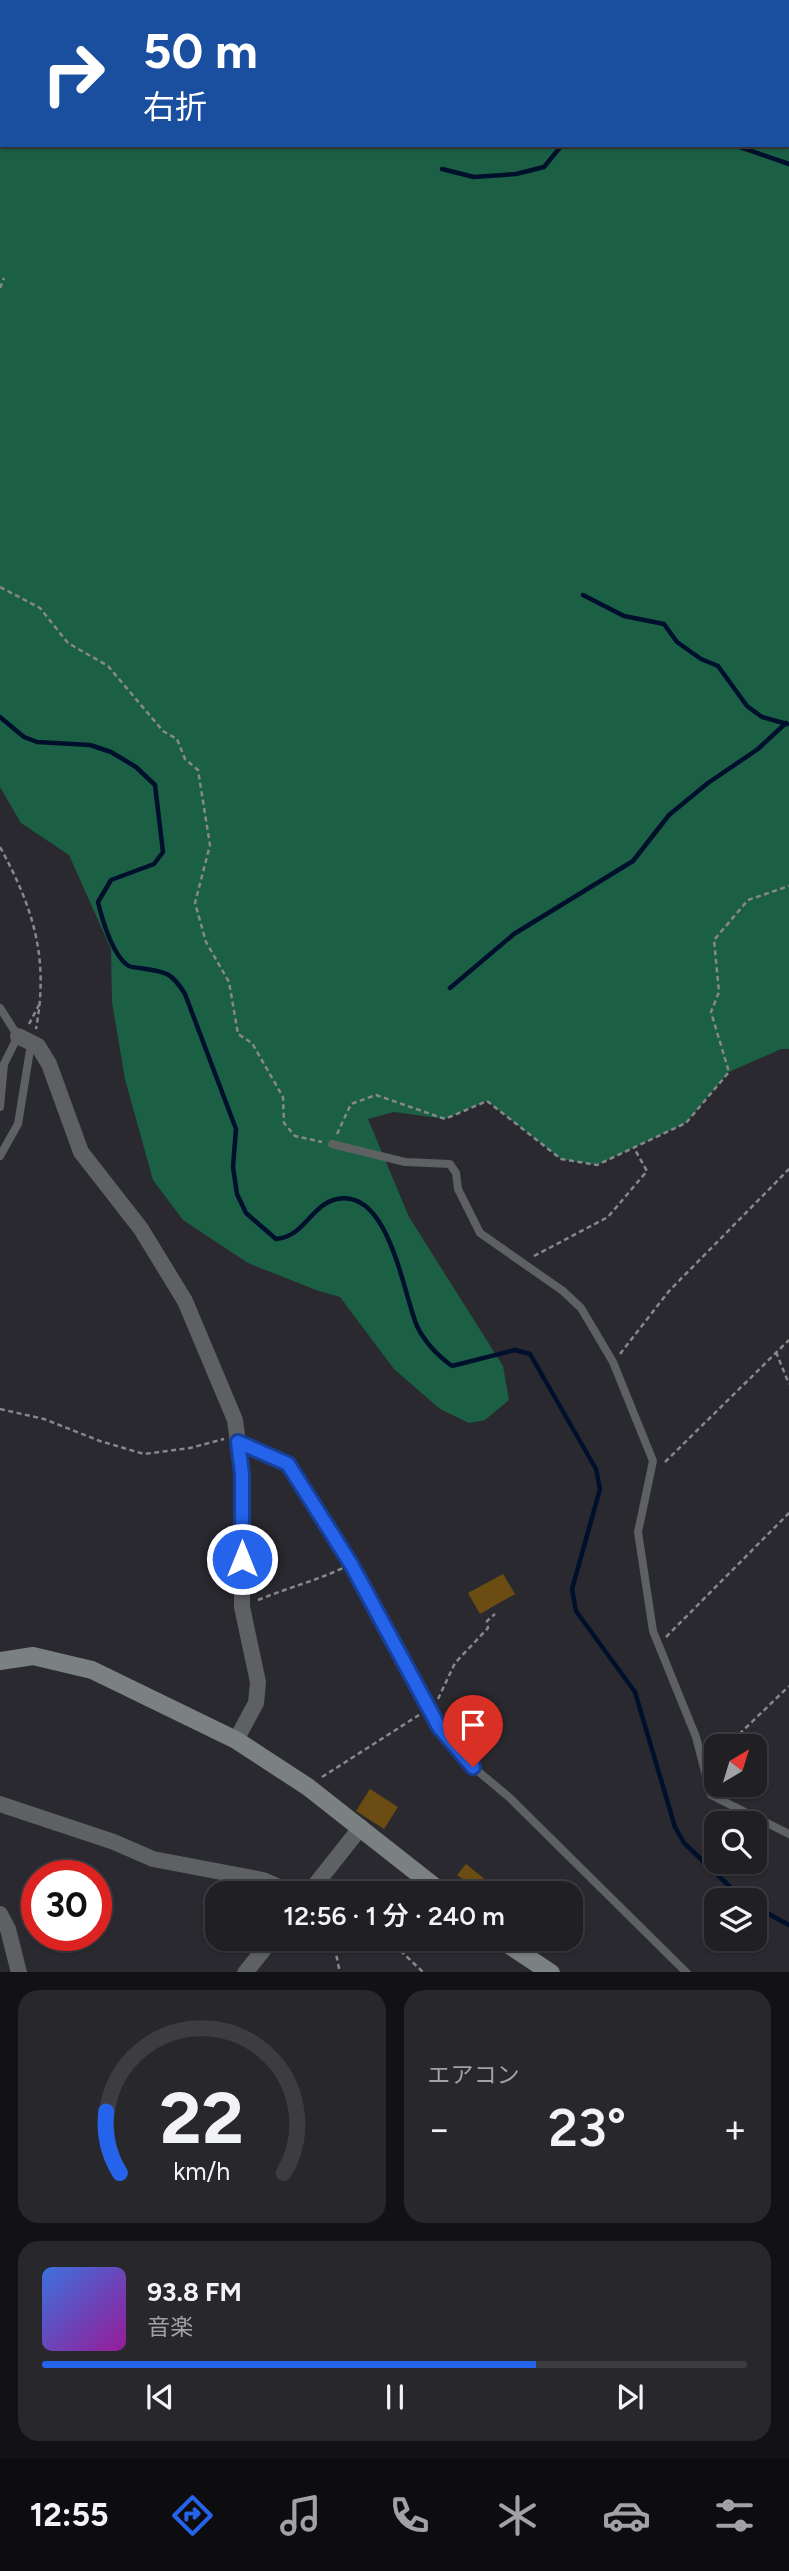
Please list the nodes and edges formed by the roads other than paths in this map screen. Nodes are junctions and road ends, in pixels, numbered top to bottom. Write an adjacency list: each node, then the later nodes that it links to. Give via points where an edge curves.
1 (0, 1008): 2 (lane)
2 (29, 1042): 3 (lane, via 4,1064); 5 (lane, via 18,1124); 6 (street, via 49,1064 81,1153 141,1229 185,1301 235,1420)
3 (0, 1107)
4 (332, 1144): 11 (lane, via 405,1162 450,1164 480,1233 581,1308 614,1362 653,1461 638,1531 653,1631 696,1737 711,1795)
5 (0, 1156)
6 (237, 1438): 8 (street, via 242,1474 242,1606 258,1682 256,1703); 21 (lane, via 288,1464 351,1564 439,1727 473,1767)
7 (0, 1661): 8 (street, via 33,1656 92,1670)
8 (236, 1740): 10 (street)
9 (0, 1804): 12 (street, via 153,1859)
10 (361, 1827): 13 (street); 14 (street)
11 (789, 1834)
12 (265, 1881)
13 (318, 1881)
14 (428, 1881)
15 (0, 1914): 18 (street)
16 (262, 1951): 19 (street)
17 (519, 1951): 20 (street)
18 (19, 1972)
19 (245, 1972)
20 (551, 1972)
21 (687, 1972)

